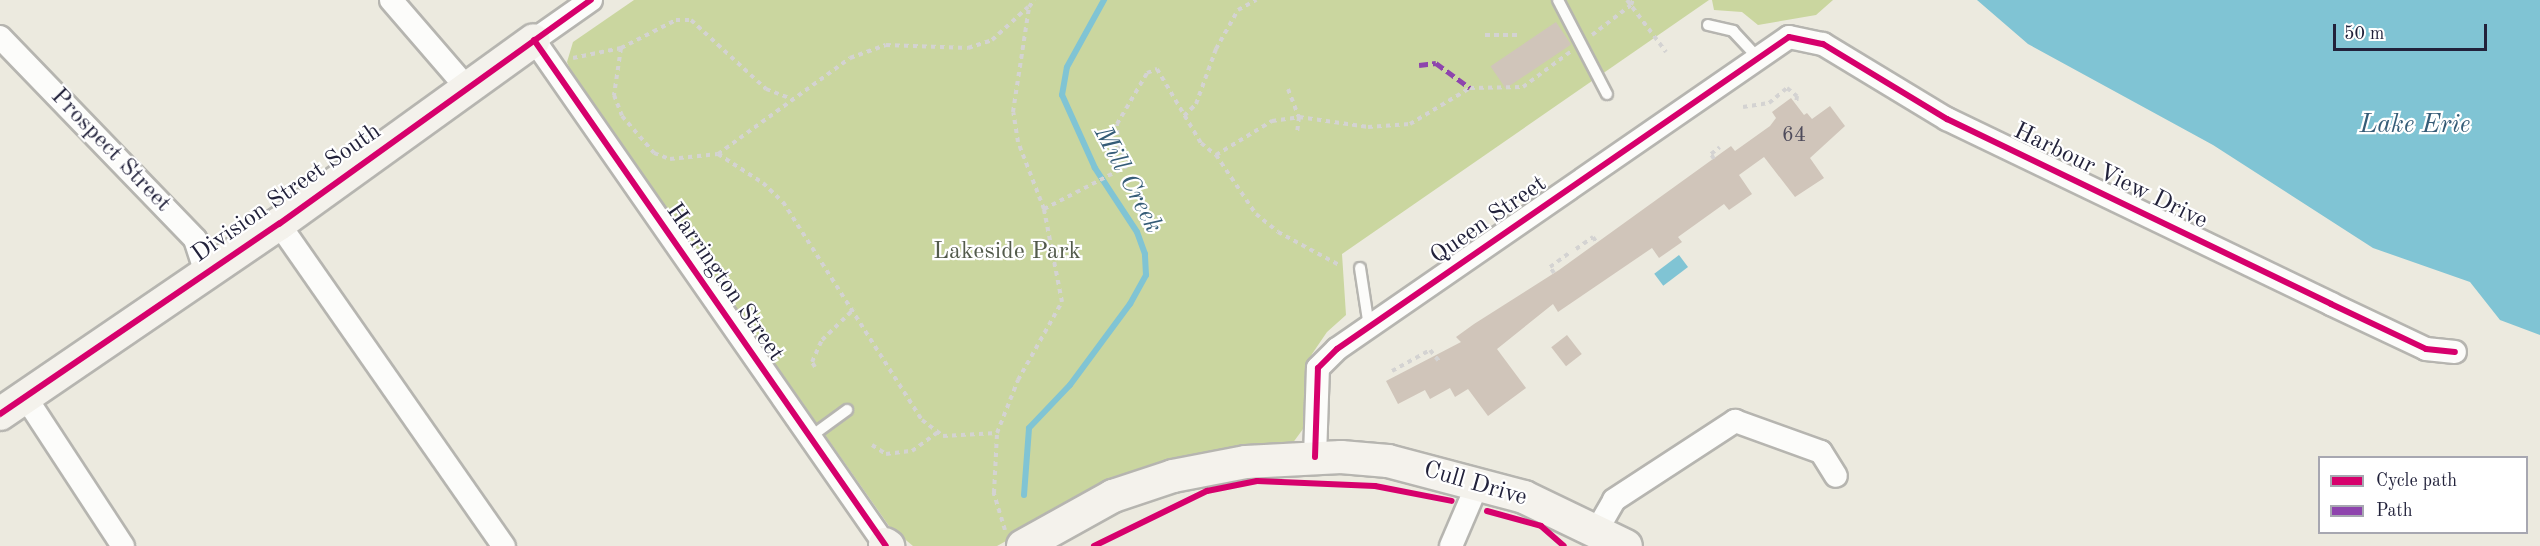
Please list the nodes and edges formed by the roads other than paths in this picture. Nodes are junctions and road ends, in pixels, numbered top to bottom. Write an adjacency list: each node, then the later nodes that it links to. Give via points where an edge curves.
1 (391, 0): 8 (street)
2 (591, 0): 6 (street, Division Street South)
3 (1558, 0): 9 (lane)
4 (1708, 25): 7 (lane, via 1732,31)
5 (0, 37): 12 (street, Prospect Street, via 195,239)
6 (534, 40): 8 (street, Division Street South); 18 (street, Harrington Street)
7 (1756, 56): 13 (street, Queen Street); 14 (street, Harbour View Drive, via 1789,37 1823,44 1958,124 2427,349)
8 (467, 87): 10 (street, Division Street South)
9 (1607, 94)
10 (279, 224): 12 (street, Division Street South); 27 (street)
11 (1360, 268): 13 (lane)
12 (206, 273): 15 (street, Division Street South)
13 (1369, 327): 19 (street, Queen Street, via 1318,368)
14 (2455, 352)
15 (26, 398): 17 (street, Division Street South); 26 (street)
16 (847, 410): 18 (lane)
17 (0, 414)
18 (810, 437): 25 (street, Harrington Street)
19 (1315, 457): 21 (street, Cull Drive, via 1388,461); 23 (street, via 1246,462 1173,476 1113,496)
20 (1836, 477): 22 (street, via 1821,452 1735,421 1614,500)
21 (1478, 483): 22 (street, Cull Drive, via 1524,497); 28 (street)
22 (1597, 530): 29 (street, Cull Drive)
23 (1053, 537): 24 (street)
24 (1016, 541)
25 (886, 545)
26 (123, 546)
27 (504, 546)
28 (1451, 546)
29 (1626, 546)

